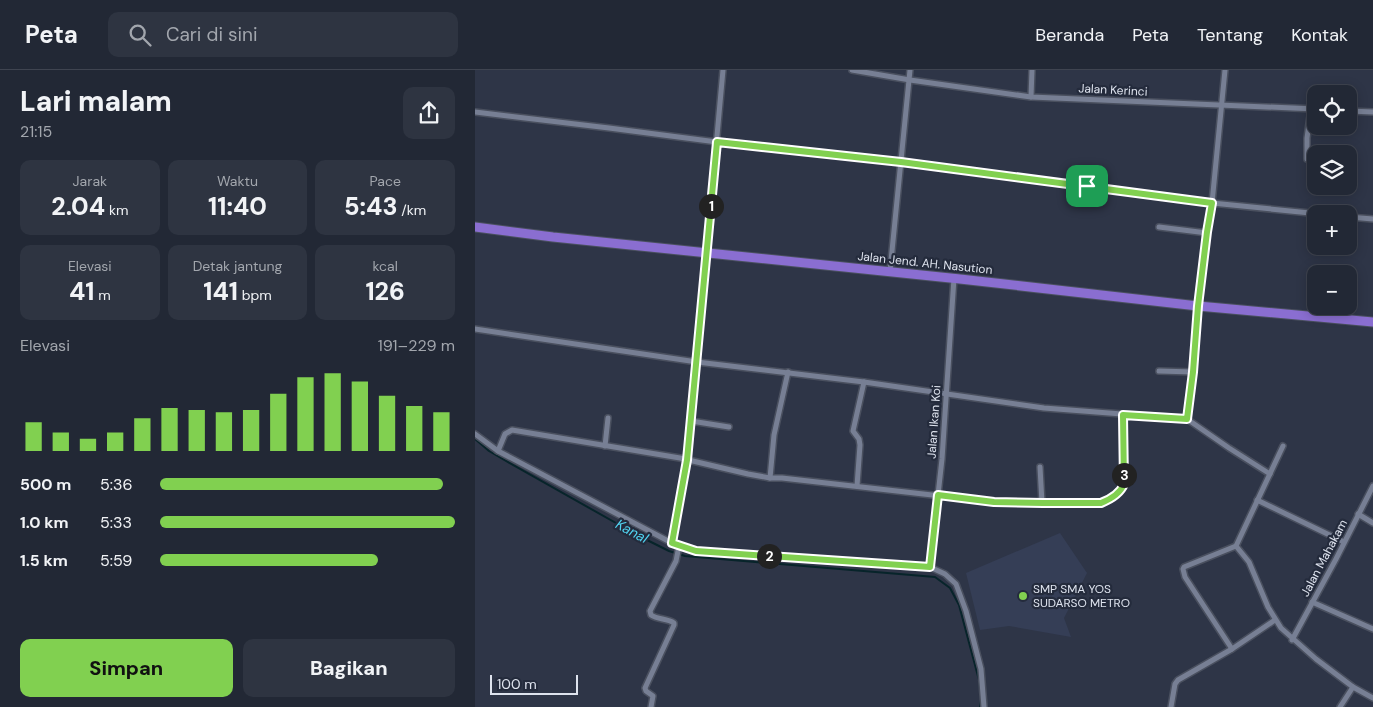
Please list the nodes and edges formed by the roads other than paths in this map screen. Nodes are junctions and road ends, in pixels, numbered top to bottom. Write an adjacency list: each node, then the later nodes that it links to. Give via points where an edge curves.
1 (723, 70): 13 (street)
2 (852, 70): 6 (street, Jalan Kerinci)
3 (910, 70): 6 (street)
4 (1032, 70): 7 (street)
5 (1225, 70): 8 (street)
6 (910, 80): 7 (street, Jalan Kerinci); 14 (street)
7 (1031, 97): 8 (street, Jalan Kerinci)
8 (1221, 106): 9 (street, Jalan Kerinci); 15 (street)
9 (1307, 109)
10 (1357, 111): 12 (street)
11 (475, 112): 13 (street)
12 (1373, 112)
13 (717, 142): 14 (street); 22 (street)
14 (901, 162): 15 (street); 23 (street)
15 (1212, 203): 16 (street); 21 (street)
16 (1307, 213)
17 (1357, 218): 18 (street)
18 (1373, 219)
19 (475, 227): 22 (highway, Jalan Jend. AH. Nasution)
20 (1159, 227): 21 (street)
21 (1207, 232): 25 (street)
22 (707, 252): 23 (highway, Jalan Jend. AH. Nasution); 28 (street)
23 (890, 271): 24 (highway, Jalan Jend. AH. Nasution)
24 (954, 278): 25 (highway, Jalan Jend. AH. Nasution); 33 (street, Jalan Ikan Koi)
25 (1198, 306): 26 (highway, Jalan Jend. AH. Nasution); 31 (street)
26 (1373, 322)
27 (475, 329): 28 (street)
28 (697, 362): 30 (street); 37 (street)
29 (1159, 371): 31 (street)
30 (788, 372): 32 (street); 46 (street, via 774,436)
31 (1193, 372): 36 (street)
32 (865, 382): 33 (street); 47 (street, via 853,431 860,445)
33 (945, 394): 34 (street); 49 (street, Jalan Ikan Koi)
34 (1123, 415): 36 (street); 51 (street, via 1124,484 1119,493 1101,503)
35 (608, 418): 40 (street)
36 (1187, 419): 45 (street)
37 (691, 421): 38 (street); 43 (street)
38 (729, 428)
39 (475, 434): 42 (street)
40 (605, 446): 42 (street, via 512,430 505,434); 43 (street)
41 (1283, 446): 45 (street)
42 (498, 451): 55 (street)
43 (687, 460): 46 (street); 55 (street)
44 (1040, 468): 51 (street)
45 (1270, 474): 50 (street)
46 (770, 478): 47 (street)
47 (857, 486): 49 (street)
48 (1373, 486): 52 (street, Jalan Mahakam)
49 (938, 495): 51 (street, via 994,502); 58 (street, Jalan Ikan Koi)
50 (1257, 500): 54 (street); 56 (street)
51 (1043, 503)
52 (1358, 514): 53 (street); 54 (street, Jalan Mahakam)
53 (1373, 523)
54 (1344, 542): 59 (street, Jalan Mahakam)
55 (672, 543): 57 (street)
56 (1236, 546): 60 (street, via 1249,562); 63 (street, via 1183,569)
57 (679, 547): 58 (street, via 696,551); 66 (street, via 676,561 650,611 654,618 671,621 674,625 645,688 653,696)
58 (930, 567): 67 (street, via 957,584 981,670)
59 (1312, 602): 61 (street); 62 (street, Jalan Mahakam)
60 (1275, 620): 62 (street); 63 (street)
61 (1373, 629)
62 (1292, 640): 64 (street)
63 (1232, 648): 68 (street, via 1178,680)
64 (1353, 687): 65 (street); 69 (street)
65 (1373, 698)
66 (651, 707)
67 (984, 707)
68 (1171, 707)
69 (1340, 707)

